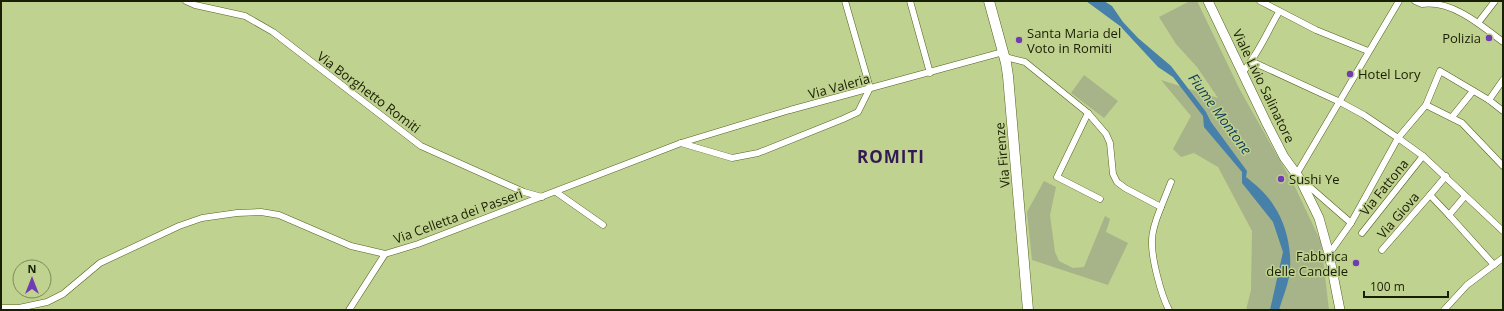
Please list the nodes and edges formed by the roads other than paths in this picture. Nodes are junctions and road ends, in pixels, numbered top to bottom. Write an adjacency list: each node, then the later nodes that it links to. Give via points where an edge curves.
1 (186, 1): 40 (street, Via Borghetto Romiti, via 245,16 273,32 421,146 513,188)
2 (845, 1): 22 (street)
3 (910, 1): 19 (street)
4 (989, 1): 17 (main road, Via Firenze)
5 (1208, 1): 20 (main road, Viale Livio Salinatore)
6 (1260, 1): 13 (street)
7 (1399, 1): 16 (street)
8 (1415, 1): 11 (street)
9 (1455, 1): 12 (street)
10 (1495, 1): 14 (street)
11 (1423, 3): 12 (street, via 1440,3)
12 (1458, 8): 14 (street)
13 (1279, 12): 16 (street); 18 (street)
14 (1478, 23): 15 (street)
15 (1503, 42)
16 (1368, 52): 25 (street)
17 (1004, 55): 19 (street, Via Valeria); 28 (street, via 1025,62); 55 (main road, Via Firenze, via 1010,94)
18 (1253, 62): 20 (street); 25 (street)
19 (930, 72): 22 (street, Via Valeria)
20 (1242, 73): 35 (main road, Viale Livio Salinatore, via 1284,157)
21 (1503, 80): 24 (street)
22 (870, 88): 31 (street, Via Valeria); 31 (street, via 858,112 758,153 732,158)
23 (1474, 90): 24 (street); 26 (street, via 1440,71); 29 (street)
24 (1489, 100): 27 (street)
25 (1340, 102): 30 (street); 35 (street)
26 (1426, 105): 29 (street); 30 (street)
27 (1503, 110)
28 (1088, 113): 41 (street, via 1057,177); 42 (street, via 1106,134 1110,143 1113,174 1117,182)
29 (1452, 117): 33 (street, via 1462,123)
30 (1398, 138): 32 (street); 44 (street)
31 (681, 143): 37 (street, Via Celletta dei Passeri)
32 (1423, 156): 34 (street); 47 (street, Via Fattona)
33 (1503, 166)
34 (1446, 176): 38 (street, Via Giova); 39 (street)
35 (1298, 177): 44 (street, Viale Livio Salinatore); 50 (main road, Viale Livio Salinatore, via 1319,218)
36 (1171, 182): 42 (street)
37 (556, 192): 40 (street, Via Celletta dei Passeri); 45 (street)
38 (1430, 195): 43 (street); 48 (street, Via Giova)
39 (1465, 196): 43 (street); 46 (street)
40 (542, 197): 49 (street, Via Celletta dei Passeri)
41 (1100, 199)
42 (1161, 207): 56 (street, via 1152,240 1155,266)
43 (1449, 215): 52 (street)
44 (1351, 223): 50 (street)
45 (603, 225)
46 (1503, 231)
47 (1362, 232)
48 (1382, 250)
49 (385, 254): 53 (street, Via Celletta dei Passeri, via 351,246 279,215 260,212 230,214 202,218 179,226 100,263 64,294 47,302 19,308); 54 (street)
50 (1329, 254): 57 (main road, Viale Livio Salinatore)
51 (1502, 260): 52 (street)
52 (1494, 264): 58 (street, via 1467,285)
53 (1, 308)
54 (349, 310)
55 (1028, 310)
56 (1169, 310)
57 (1340, 310)
58 (1444, 310)

